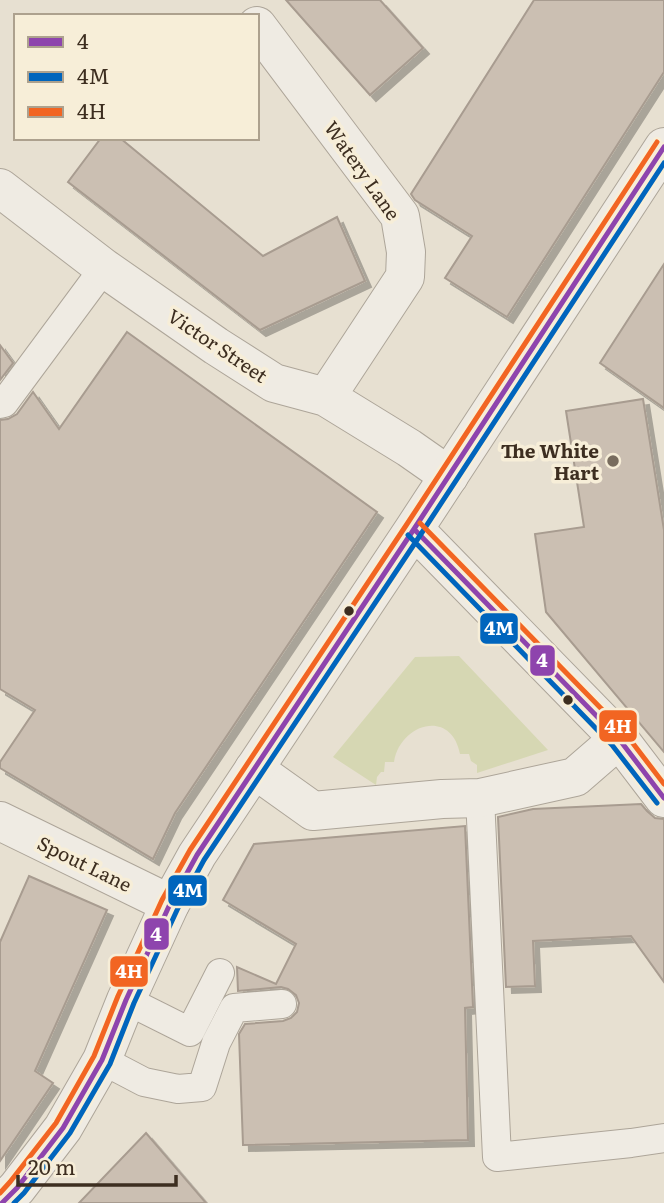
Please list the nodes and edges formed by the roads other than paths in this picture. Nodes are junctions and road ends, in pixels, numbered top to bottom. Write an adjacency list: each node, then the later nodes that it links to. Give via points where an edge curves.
1 (259, 29): 5 (street, Watery Lane, via 400,216 405,277)
2 (664, 147): 7 (street)
3 (0, 188): 4 (street, Victor Street)
4 (104, 268): 5 (street, Victor Street, via 274,383); 6 (lane)
5 (326, 397): 7 (street, Victor Street)
6 (0, 404)
7 (450, 476): 8 (street)
8 (414, 529): 9 (street); 10 (street)
9 (619, 739): 11 (street); 12 (street, via 575,777)
10 (254, 769): 12 (street, via 313,811); 14 (street)
11 (664, 797)
12 (480, 798): 19 (lane, via 497,1157)
13 (0, 821): 14 (street, Spout Lane)
14 (170, 904): 16 (street)
15 (220, 974): 16 (lane, via 190,1032)
16 (126, 1000): 18 (street)
17 (282, 1004): 18 (lane, via 234,1008 216,1043 202,1087 178,1089 144,1082)
18 (102, 1060): 20 (street, via 64,1128)
19 (664, 1138)
20 (2, 1203)

